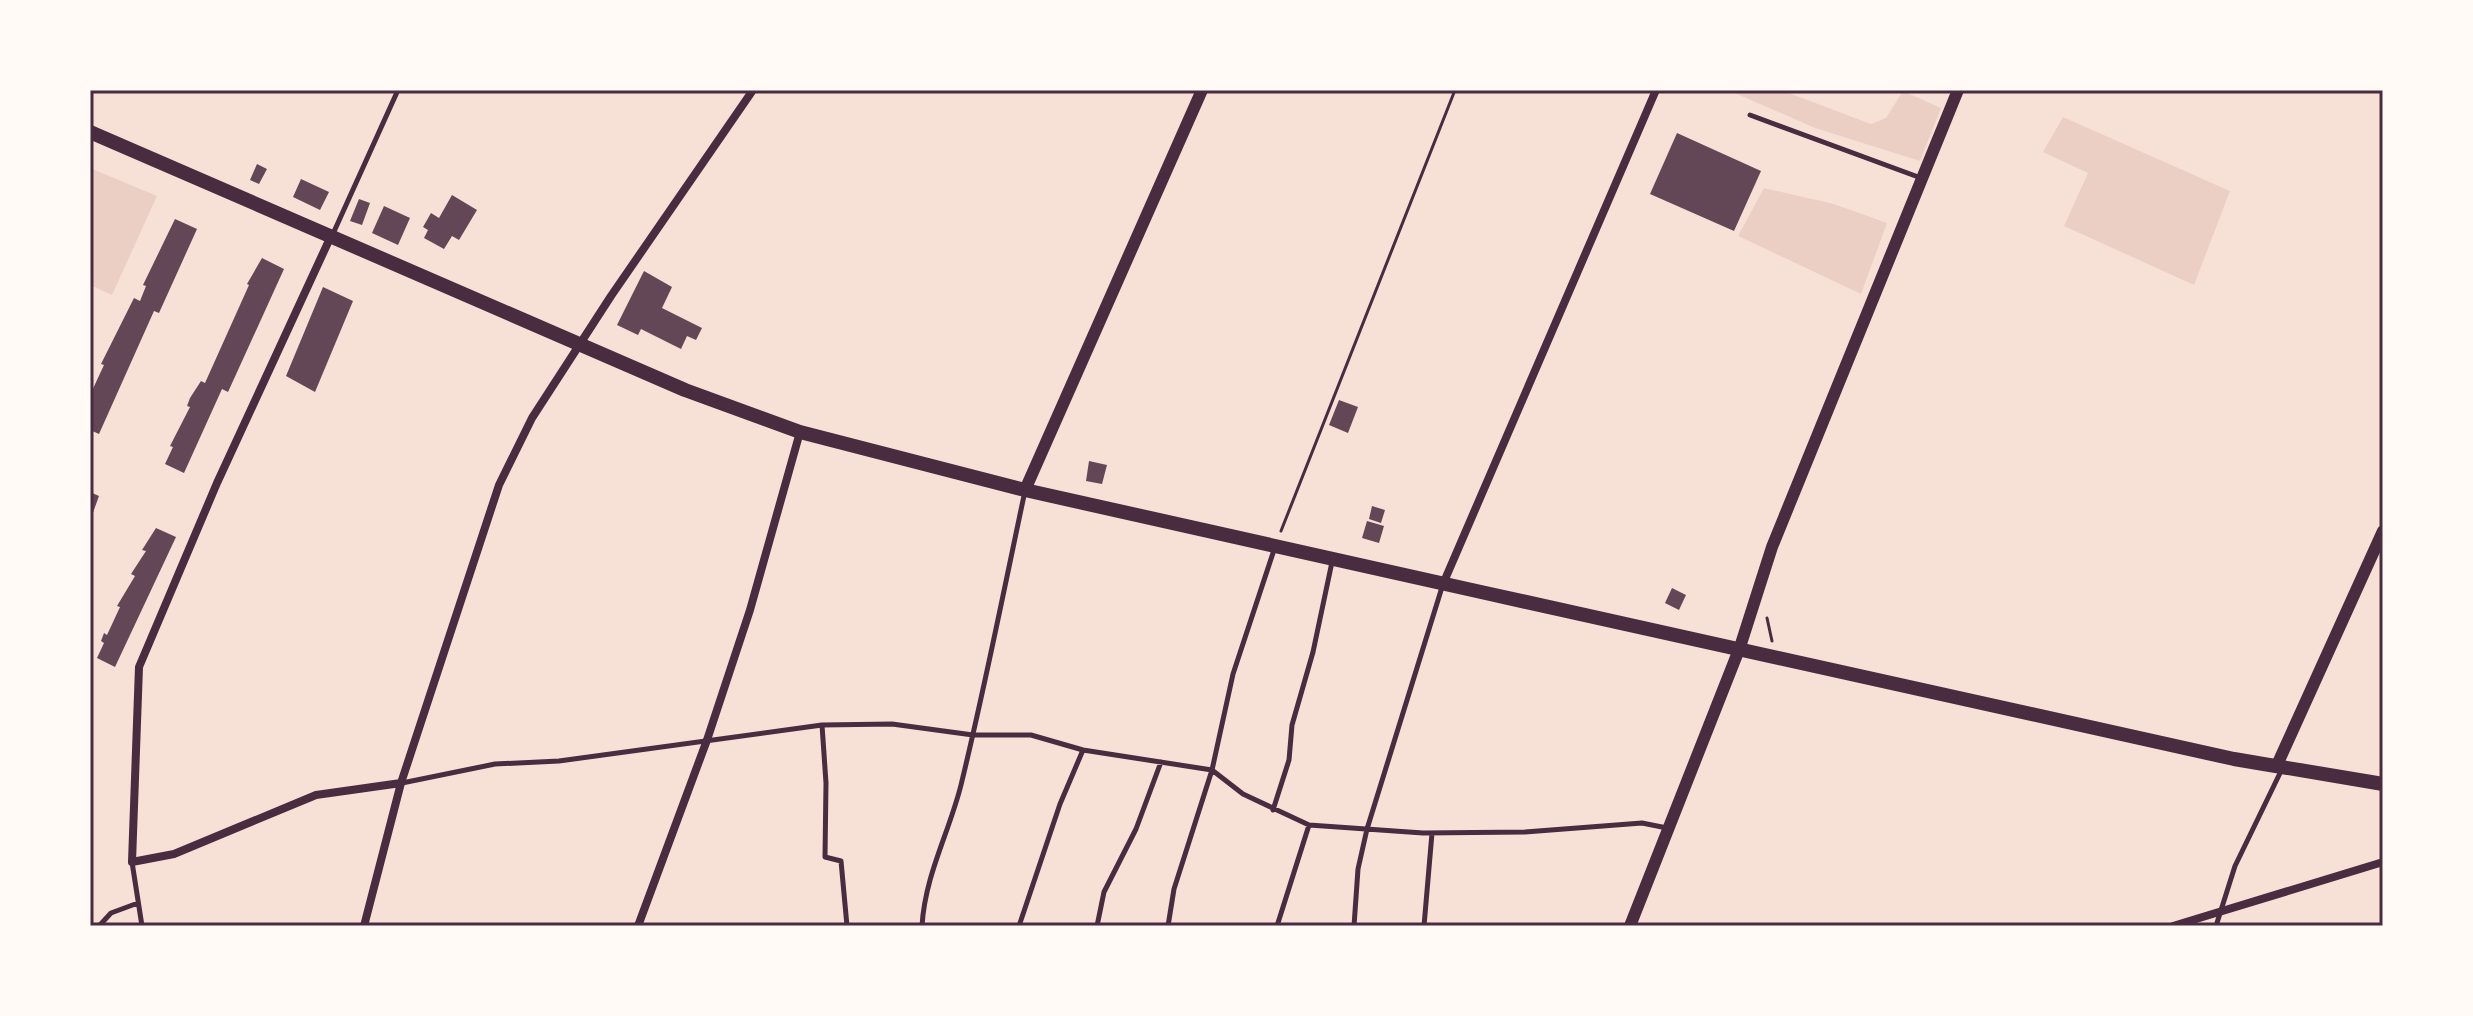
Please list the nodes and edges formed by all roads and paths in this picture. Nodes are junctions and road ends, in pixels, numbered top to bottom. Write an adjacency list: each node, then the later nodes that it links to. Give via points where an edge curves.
1 (398, 90): 10 (lane)
2 (753, 90): 11 (street)
3 (1202, 90): 13 (street)
4 (1455, 90): 15 (path)
5 (1656, 90): 17 (street)
6 (1958, 90): 9 (street)
7 (1750, 115): 9 (lane)
8 (90, 132): 10 (main road)
9 (1922, 178): 20 (street, via 1772,547)
10 (331, 236): 11 (main road); 35 (street, via 139,667)
11 (579, 345): 12 (main road); 28 (street, via 532,418 499,485)
12 (800, 432): 13 (main road); 23 (street)
13 (1025, 490): 15 (main road); 22 (lane)
14 (2383, 531): 26 (street)
15 (1275, 546): 16 (main road); 27 (lane, via 1233,674)
16 (1333, 559): 17 (main road); 30 (lane)
17 (1443, 584): 20 (main road); 32 (lane)
18 (1767, 609): 19 (path)
19 (1773, 643)
20 (1740, 647): 26 (main road); 33 (street)
21 (822, 725): 22 (lane, via 892,724); 23 (lane); 43 (lane, via 825,857 841,861)
22 (973, 735): 24 (lane, via 1031,735); 44 (lane, via 960,790 929,874)
23 (707, 740): 28 (lane, via 559,761 495,764); 42 (street)
24 (1083, 750): 25 (lane); 45 (lane)
25 (1161, 762): 27 (lane); 46 (lane, via 1136,829 1104,892)
26 (2280, 766): 29 (main road); 38 (lane)
27 (1212, 770): 30 (lane); 47 (lane, via 1174,889)
28 (401, 783): 35 (street, via 316,795 174,854); 41 (street)
29 (2383, 784)
30 (1273, 810): 31 (lane)
31 (1309, 825): 32 (lane); 48 (lane)
32 (1367, 829): 34 (lane); 49 (lane)
33 (1669, 829): 34 (lane, via 1642,823); 51 (street)
34 (1432, 833): 50 (lane)
35 (132, 862): 37 (lane)
36 (2383, 862): 38 (street)
37 (138, 903): 39 (lane, via 111,913); 40 (lane)
38 (2219, 911): 52 (street); 53 (lane)
39 (99, 926)
40 (142, 926)
41 (364, 926)
42 (638, 926)
43 (847, 926)
44 (922, 926)
45 (1019, 926)
46 (1097, 926)
47 (1168, 926)
48 (1277, 926)
49 (1354, 926)
50 (1424, 926)
51 (1630, 926)
52 (2173, 926)
53 (2216, 926)

